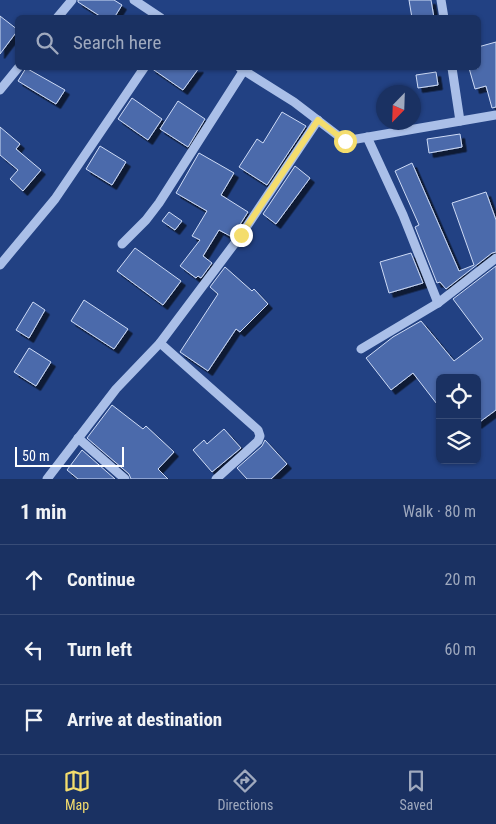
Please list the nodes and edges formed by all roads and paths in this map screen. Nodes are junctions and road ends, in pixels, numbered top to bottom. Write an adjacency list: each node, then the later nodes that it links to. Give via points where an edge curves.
1 (72, 0): 4 (street)
2 (134, 0): 5 (street)
3 (441, 0): 6 (street)
4 (60, 15)
5 (156, 15)
6 (444, 15)
7 (16, 70): 12 (street)
8 (143, 70): 19 (street, via 55,199)
9 (241, 70): 17 (street, via 159,203)
10 (244, 70): 14 (street)
11 (452, 70): 15 (street)
12 (0, 90)
13 (496, 115): 15 (street)
14 (318, 120): 16 (street, via 345,141); 21 (street, via 241,235)
15 (460, 121): 16 (street)
16 (367, 137): 20 (street)
17 (122, 244)
18 (496, 258): 20 (street)
19 (0, 265)
20 (438, 302): 22 (street)
21 (160, 343): 23 (street, via 116,389); 26 (street, via 258,430 258,441)
22 (361, 349)
23 (78, 438): 24 (street); 25 (street)
24 (47, 479)
25 (124, 479)
26 (216, 479)

